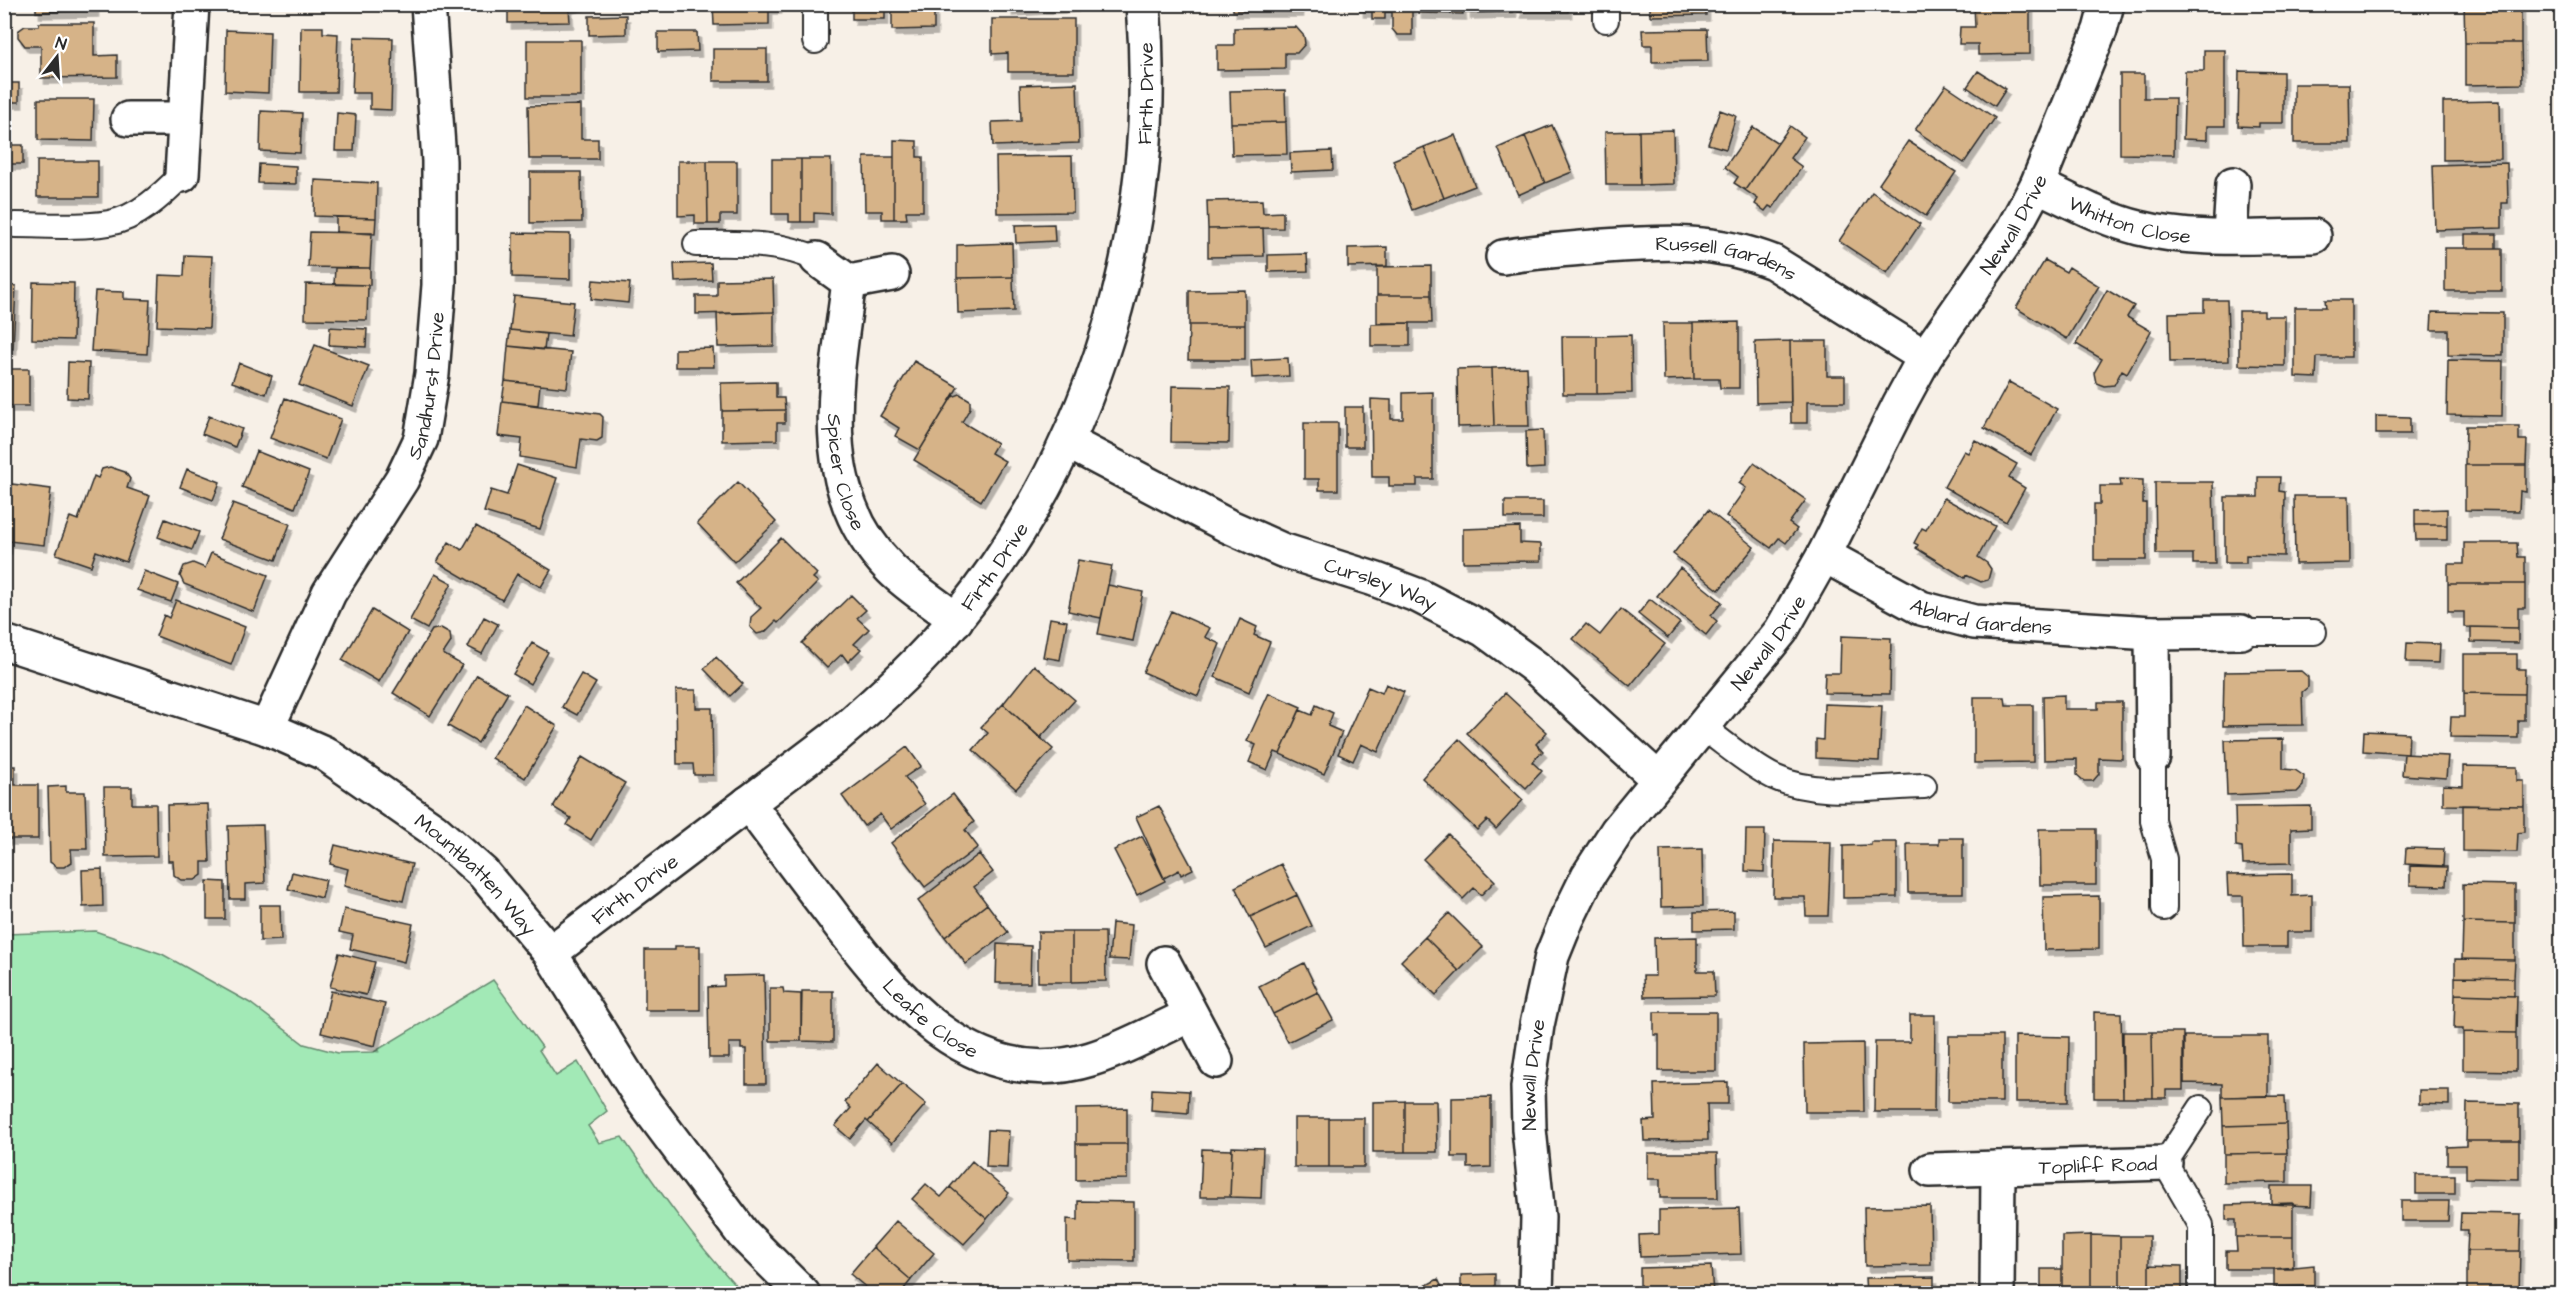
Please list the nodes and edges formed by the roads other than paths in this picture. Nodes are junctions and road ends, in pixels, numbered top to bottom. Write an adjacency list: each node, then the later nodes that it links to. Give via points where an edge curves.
1 (192, 4): 8 (street)
2 (428, 4): 29 (street, Sandhurst Drive, via 439,161 439,285 432,374 421,439 402,479 329,593)
3 (815, 4): 6 (lane)
4 (1143, 4): 21 (street, Firth Drive, via 1144,117 1136,220 1126,274 1104,349)
5 (2107, 4): 11 (street, Newall Drive)
6 (814, 41)
7 (128, 118): 8 (street)
8 (185, 119): 9 (street)
9 (182, 175): 12 (lane, via 158,198 131,216 109,224)
10 (2233, 184): 13 (street)
11 (2037, 185): 13 (street, Whitton Close, via 2106,218 2140,228 2182,235); 20 (street, Newall Drive, via 2010,236)
12 (15, 225)
13 (2230, 235): 14 (street, Whitton Close)
14 (2314, 236)
15 (696, 244): 17 (lane, via 767,244)
16 (1503, 257): 20 (street, Russell Gardens, via 1674,241 1727,248 1773,262)
17 (817, 259): 19 (street)
18 (892, 274): 19 (street)
19 (849, 282): 23 (street, Spicer Close, via 836,381 837,464 844,496 857,523 891,568)
20 (1925, 357): 22 (street, Newall Drive)
21 (1068, 442): 23 (street, Firth Drive, via 1020,530); 31 (street, Cursley Way, via 1228,526 1282,550 1419,596 1483,629 1535,667)
22 (1824, 555): 26 (street, Ablard Gardens, via 1921,608 1974,621); 28 (street, Newall Drive, via 1781,632)
23 (956, 620): 33 (street, Firth Drive, via 869,709)
24 (2241, 632): 25 (lane, Ablard Gardens); 26 (street, Ablard Gardens)
25 (2314, 632)
26 (2152, 633): 30 (street)
27 (4, 642): 29 (street, Mountbatten Way)
28 (1702, 727): 31 (street, Newall Drive); 32 (lane, via 1756,767 1798,785 1817,789)
29 (267, 728): 35 (street, Mountbatten Way, via 324,753 433,829 483,873)
30 (2153, 757): 34 (lane, via 2153,821 2164,859)
31 (1658, 779): 44 (street, Newall Drive, via 1588,876 1552,956 1528,1087 1538,1216)
32 (1924, 786)
33 (748, 803): 35 (street, Firth Drive); 37 (street, Leafe Close, via 874,971 935,1028 976,1053 1019,1065 1047,1066 1091,1059)
34 (2164, 908)
35 (550, 953): 43 (street, Mountbatten Way, via 641,1098 743,1234)
36 (1164, 963): 37 (street)
37 (1191, 1015): 38 (street)
38 (1216, 1061)
39 (2201, 1108): 40 (lane)
40 (2165, 1163): 41 (street, Topliff Road); 46 (lane, Topliff Road, via 2201,1225)
41 (1998, 1168): 42 (street, Topliff Road); 45 (street)
42 (1930, 1170)
43 (803, 1293)
44 (1536, 1293)
45 (1997, 1293)
46 (2200, 1293)

